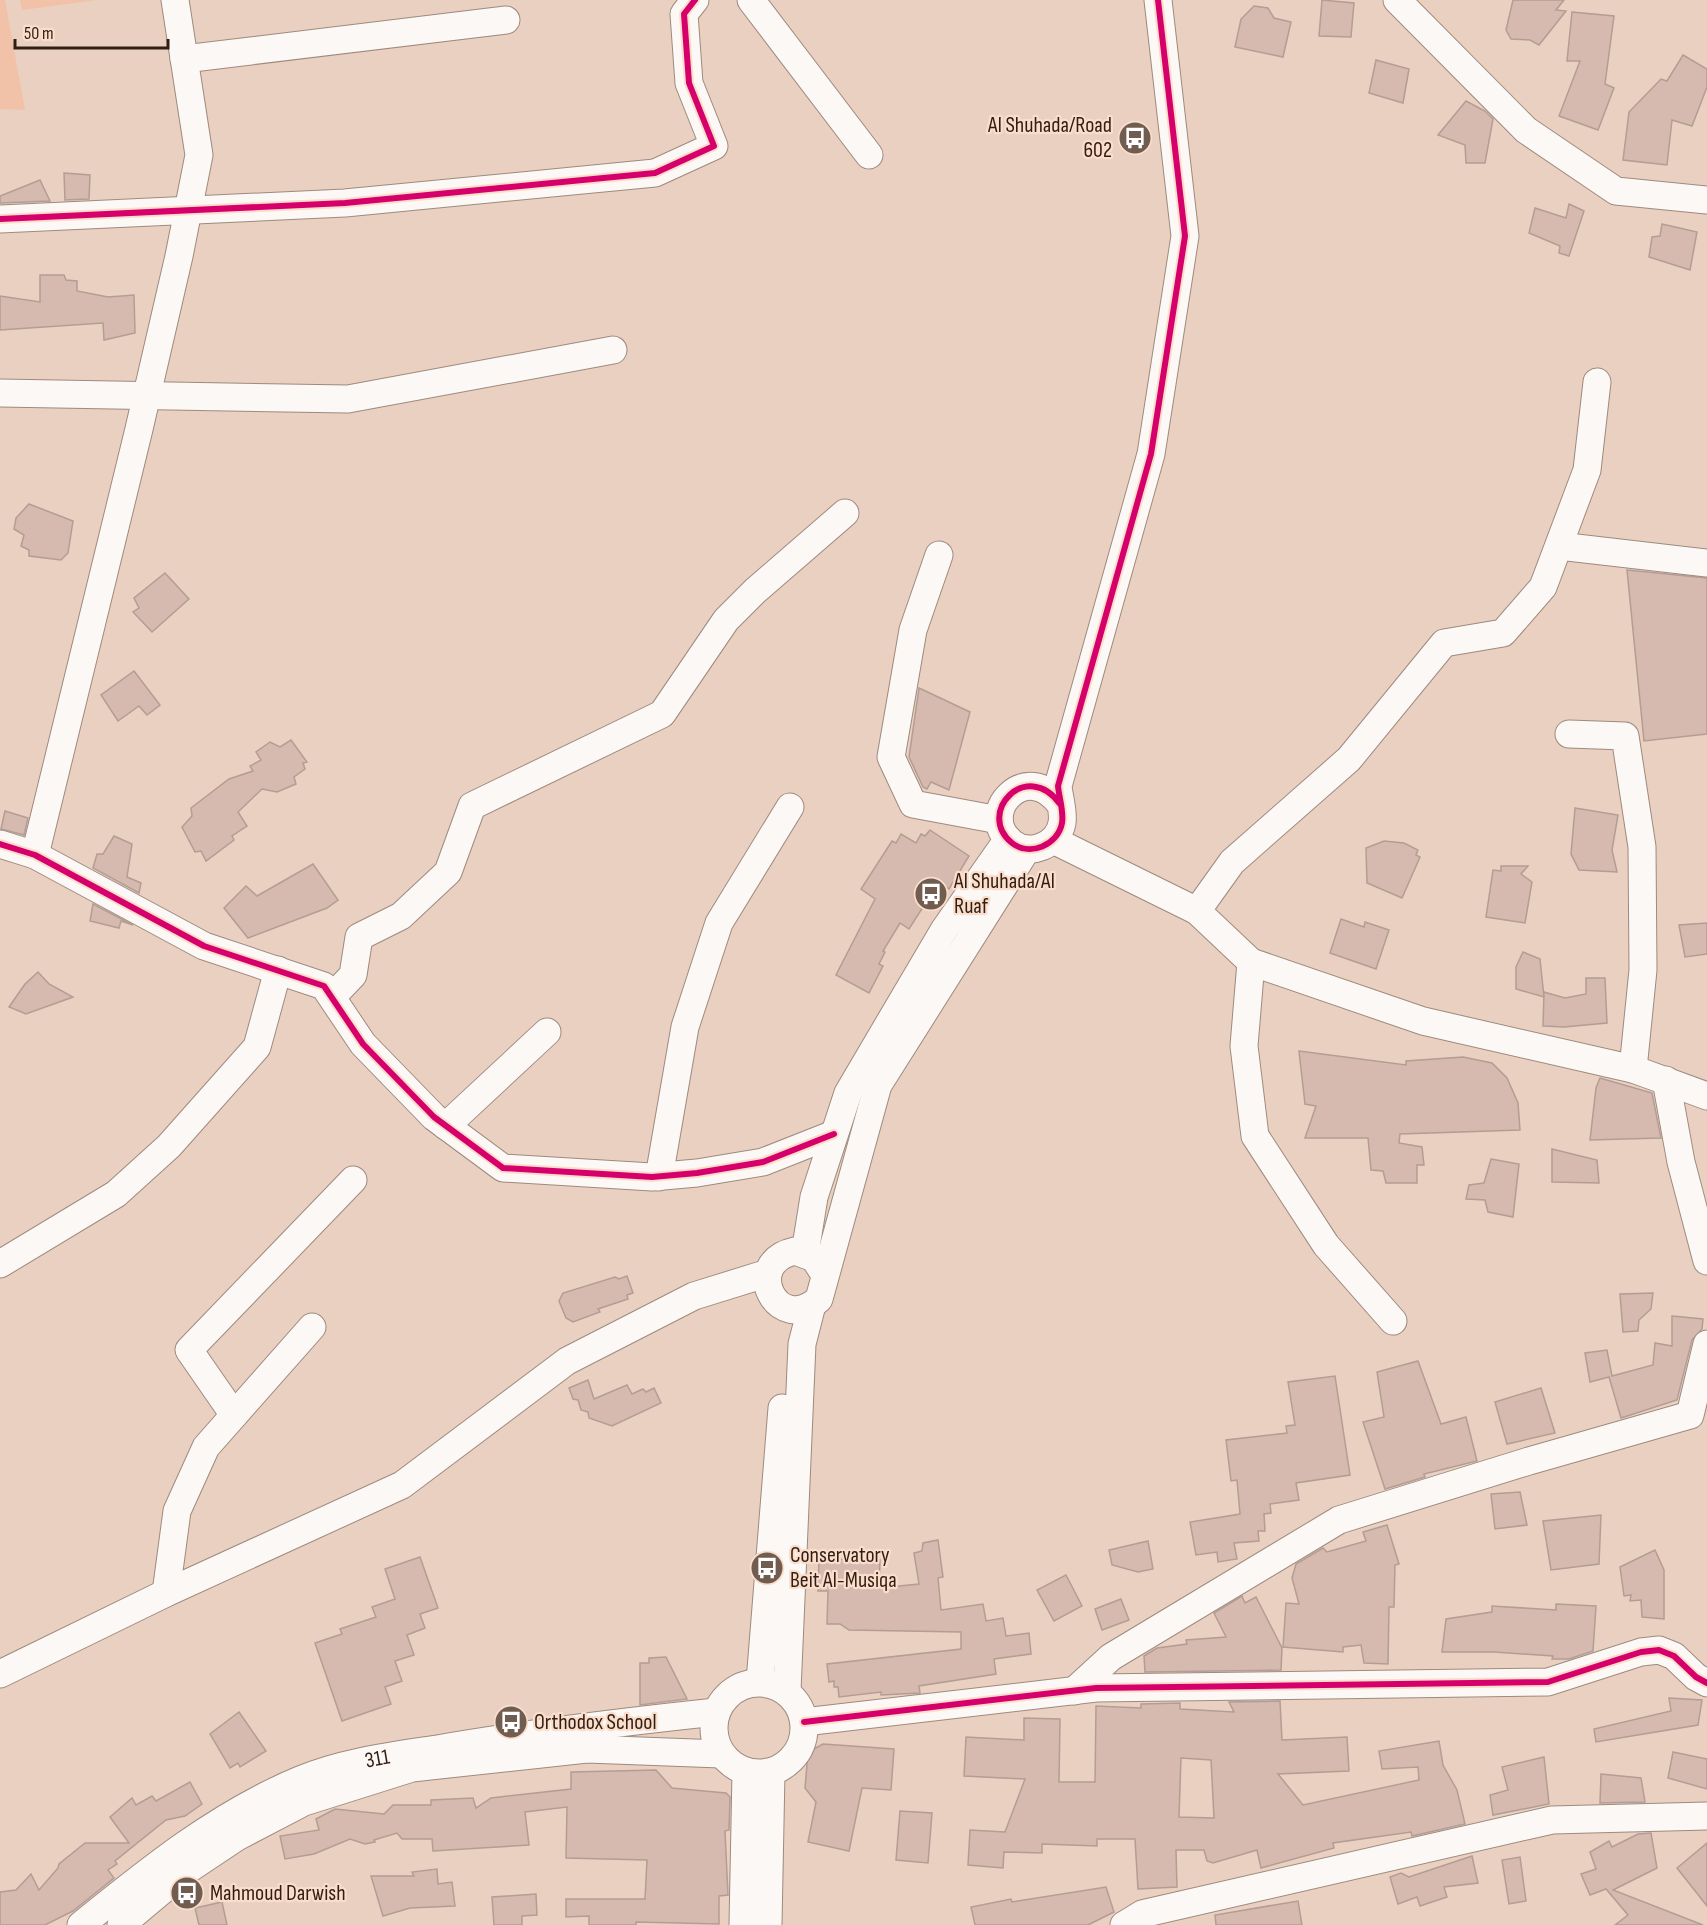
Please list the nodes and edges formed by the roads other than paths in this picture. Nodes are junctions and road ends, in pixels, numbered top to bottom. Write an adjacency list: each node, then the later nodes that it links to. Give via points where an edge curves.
1 (175, 0): 8 (street)
2 (695, 0): 11 (street, via 684,14 689,83 714,146 655,173 345,203)
3 (751, 0): 9 (street)
4 (1145, 0): 22 (street, via 1174,212 1127,492)
5 (1158, 0): 23 (street, via 1185,236 1151,454 1058,786)
6 (1397, 0): 10 (street, via 1526,130 1616,191)
7 (506, 20): 8 (street)
8 (184, 59): 11 (street, via 199,155)
9 (869, 155)
10 (1707, 200)
11 (188, 212): 12 (street); 16 (street)
12 (0, 219)
13 (613, 350): 16 (street, via 348,399)
14 (1597, 382): 18 (street, via 1587,470)
15 (0, 393): 16 (street)
16 (146, 398): 28 (street)
17 (845, 513): 32 (street, via 726,620 662,714 472,806 448,872 401,916 359,937 352,975)
18 (1559, 546): 20 (street); 29 (street, via 1543,587 1503,633 1444,643 1349,759 1232,862)
19 (939, 555): 25 (street, via 913,630 891,757 913,804)
20 (1707, 563)
21 (1569, 734): 34 (street, via 1625,736 1642,847 1643,970)
22 (1039, 787): 23 (street); 25 (street, via 1017,789 1002,804)
23 (1059, 804): 26 (street, via 1062,820)
24 (790, 807): 39 (street, via 719,922 686,1027)
25 (1011, 836): 26 (street, via 1038,848); 38 (street, via 944,930 854,1083); 45 (street, via 878,1085)
26 (1053, 840): 29 (street)
27 (0, 844): 28 (street)
28 (35, 855): 31 (street, via 204,946)
29 (1197, 911): 30 (street)
30 (1251, 962): 34 (street, via 1423,1022); 48 (street, via 1244,1046 1255,1136 1326,1245)
31 (278, 970): 32 (street, via 324,986); 43 (street, via 257,1047 169,1146 116,1194)
32 (332, 997): 37 (street, via 363,1044)
33 (547, 1032): 37 (street)
34 (1633, 1068): 35 (street)
35 (1666, 1080): 36 (street); 42 (street, via 1681,1162)
36 (1707, 1096)
37 (446, 1126): 39 (street, via 503,1168)
38 (834, 1134): 39 (street, via 763,1162); 41 (street, via 814,1197)
39 (659, 1177)
40 (353, 1180): 51 (street, via 189,1350)
41 (805, 1253): 44 (street, via 785,1254 776,1259); 45 (street, via 814,1258)
42 (1707, 1261)
43 (0, 1264)
44 (768, 1273): 46 (street, via 769,1293); 52 (street, via 693,1296 567,1361 402,1485)
45 (825, 1275): 47 (street, via 824,1290)
46 (780, 1305): 47 (street, via 800,1310); 54 (street, via 787,1338)
47 (812, 1305): 57 (street, via 802,1344)
48 (1393, 1321)
49 (312, 1328): 51 (street)
50 (1707, 1344): 56 (street, via 1690,1415 1339,1520 1111,1657)
51 (234, 1415): 52 (street, via 206,1447 177,1511)
52 (166, 1593): 53 (street)
53 (0, 1674)
54 (760, 1682): 57 (street); 58 (street, via 744,1684 730,1692)
55 (1707, 1683): 56 (street, via 1674,1656 1659,1650 1641,1652 1548,1682)
56 (1074, 1691): 59 (street)
57 (787, 1692): 59 (street, via 799,1707)
58 (716, 1712): 60 (street, via 713,1728); 63 (street, 311, via 531,1732 364,1761 301,1780 237,1812 165,1857)
59 (804, 1722): 61 (street, via 797,1754 786,1766)
60 (721, 1754): 61 (street, via 732,1765); 64 (street, 311, via 587,1749 412,1768 304,1802 237,1837 183,1873)
61 (759, 1772): 65 (street); 66 (street)
62 (1707, 1816): 67 (street, via 1552,1820 1142,1914)
63 (81, 1925)
64 (121, 1925)
65 (743, 1925)
66 (768, 1925)
67 (1124, 1925)

